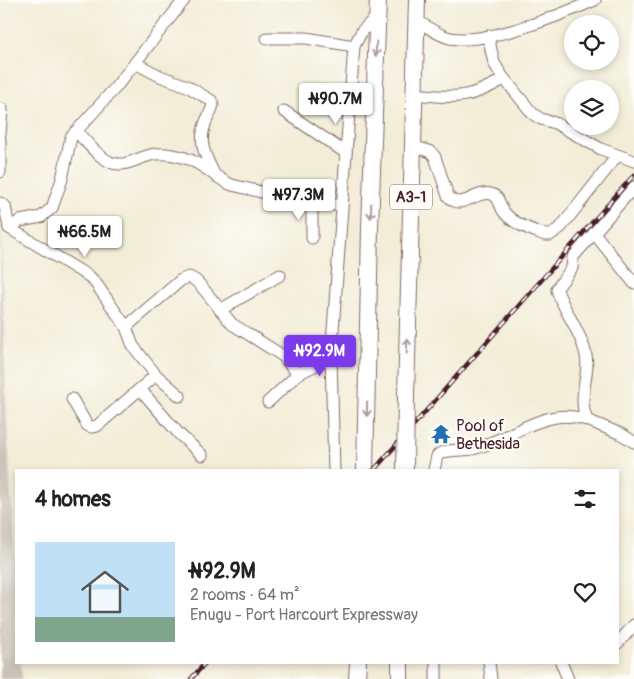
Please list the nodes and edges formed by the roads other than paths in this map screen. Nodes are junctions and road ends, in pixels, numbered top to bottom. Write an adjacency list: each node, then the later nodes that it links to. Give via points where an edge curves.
1 (184, 0): 9 (street)
2 (417, 0): 5 (highway, A3-1)
3 (595, 0): 6 (street, via 558,16)
4 (377, 8): 8 (street); 13 (highway, A3-1, one-way to 13)
5 (416, 20): 6 (street, via 449,38); 11 (highway, A3-1)
6 (488, 36): 10 (street, via 494,63)
7 (267, 38): 8 (street, via 306,38)
8 (354, 46): 16 (street)
9 (135, 63): 17 (street); 25 (street, via 212,101 204,126 202,150)
10 (504, 79): 11 (street, via 470,95); 22 (street, via 533,114)
11 (414, 94): 20 (highway, A3-1)
12 (312, 103): 16 (street)
13 (374, 105): 16 (street); 48 (highway, A3-1, one-way to 48)
14 (2, 109): 18 (street)
15 (284, 111): 21 (street)
16 (350, 111): 21 (street)
17 (76, 131): 25 (street, via 110,162 124,164 144,156 170,154 186,158); 30 (street, via 68,144 62,179 52,208 41,217 20,221)
18 (0, 134)
19 (0, 140): 24 (street)
20 (413, 146): 22 (street, via 431,152 435,157 452,201 456,203 492,194 504,212 515,221 545,235 555,233 561,227); 49 (highway, A3-1, one-way to 20, bridge)
21 (346, 152): 29 (street)
22 (617, 156): 23 (street)
23 (634, 161)
24 (0, 172)
25 (215, 176): 28 (street, via 232,185)
26 (634, 188): 31 (street)
27 (0, 203): 30 (street, via 7,211)
28 (312, 204): 29 (street); 32 (street)
29 (342, 205): 37 (street)
30 (9, 228): 36 (street, via 90,277)
31 (594, 233): 34 (street); 44 (street, via 573,257 572,268 557,290 585,350 587,366 582,403)
32 (312, 238)
33 (280, 275): 35 (street)
34 (634, 283)
35 (220, 310): 36 (street, via 202,286 189,277 181,280); 38 (street, via 232,324 283,356)
36 (126, 327): 39 (street, via 133,346)
37 (331, 357): 38 (street); 47 (street)
38 (298, 374): 43 (street)
39 (156, 375): 40 (street); 41 (street)
40 (140, 389): 42 (street, via 91,428); 46 (street)
41 (180, 396)
42 (72, 399)
43 (268, 402)
44 (587, 420): 45 (street); 50 (street, via 557,416 484,446 442,452 436,456)
45 (634, 442)
46 (202, 455)
47 (334, 469)
48 (365, 469)
49 (404, 469)
50 (434, 469)
51 (634, 625): 52 (street)
52 (619, 642)
53 (358, 664): 58 (highway)
54 (400, 664): 59 (highway)
55 (436, 664): 60 (street)
56 (489, 664): 61 (street)
57 (562, 664): 62 (street)
58 (357, 679)
59 (400, 679)
60 (436, 679)
61 (491, 679)
62 (568, 679)

